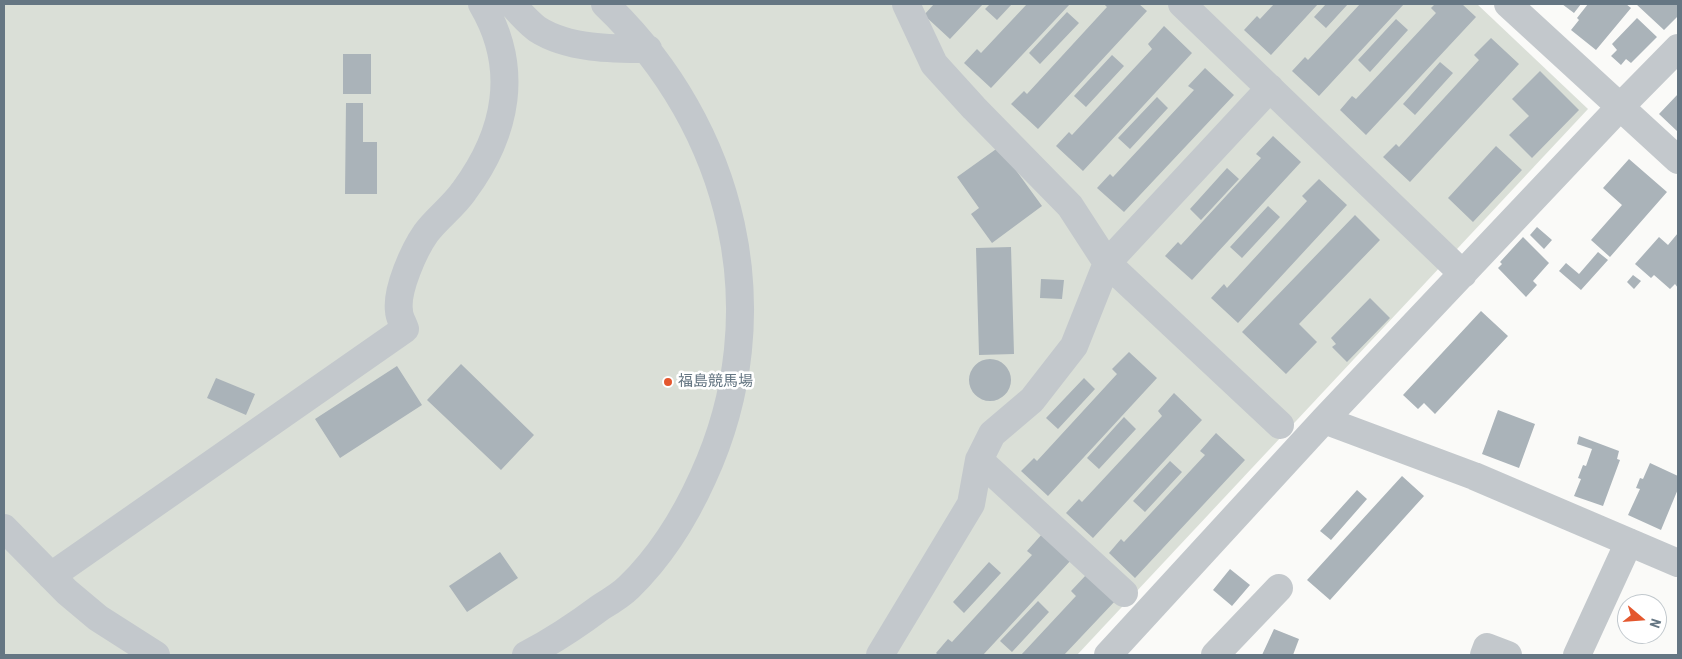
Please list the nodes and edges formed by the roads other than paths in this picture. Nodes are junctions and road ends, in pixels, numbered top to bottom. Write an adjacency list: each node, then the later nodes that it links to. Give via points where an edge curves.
1 (482, 4): 20 (street, via 492,21 503,64 506,90 499,121 493,142 474,177 425,234 414,254 399,299 399,312 405,329)
2 (512, 4): 8 (street, via 537,29 572,43 604,49)
3 (605, 4): 8 (street)
4 (906, 4): 12 (street, via 934,64 1070,206)
5 (1182, 4): 9 (street)
6 (1508, 4): 10 (street)
7 (1678, 48): 10 (street)
8 (648, 49): 24 (street, via 670,78 701,134 729,212 738,266 740,321 731,394 722,429 694,497 655,559 629,588 566,634)
9 (1270, 88): 12 (street); 13 (street)
10 (1620, 107): 11 (street); 13 (street)
11 (1678, 160)
12 (1107, 263): 15 (street); 16 (street, via 1074,346 1032,400 992,434)
13 (1463, 274): 14 (street)
14 (1324, 420): 18 (street, via 1474,476); 26 (street)
15 (1280, 425)
16 (979, 460): 22 (street); 25 (street, via 971,504)
17 (4, 528): 20 (street)
18 (1629, 542): 19 (street); 30 (street)
19 (1678, 563)
20 (51, 576): 23 (street, via 98,618)
21 (1279, 588): 27 (street)
22 (1124, 593)
23 (156, 655)
24 (526, 655)
25 (880, 655)
26 (1108, 655)
27 (1215, 655)
28 (1484, 655): 29 (street, via 1487,647)
29 (1508, 655)
30 (1577, 655)

